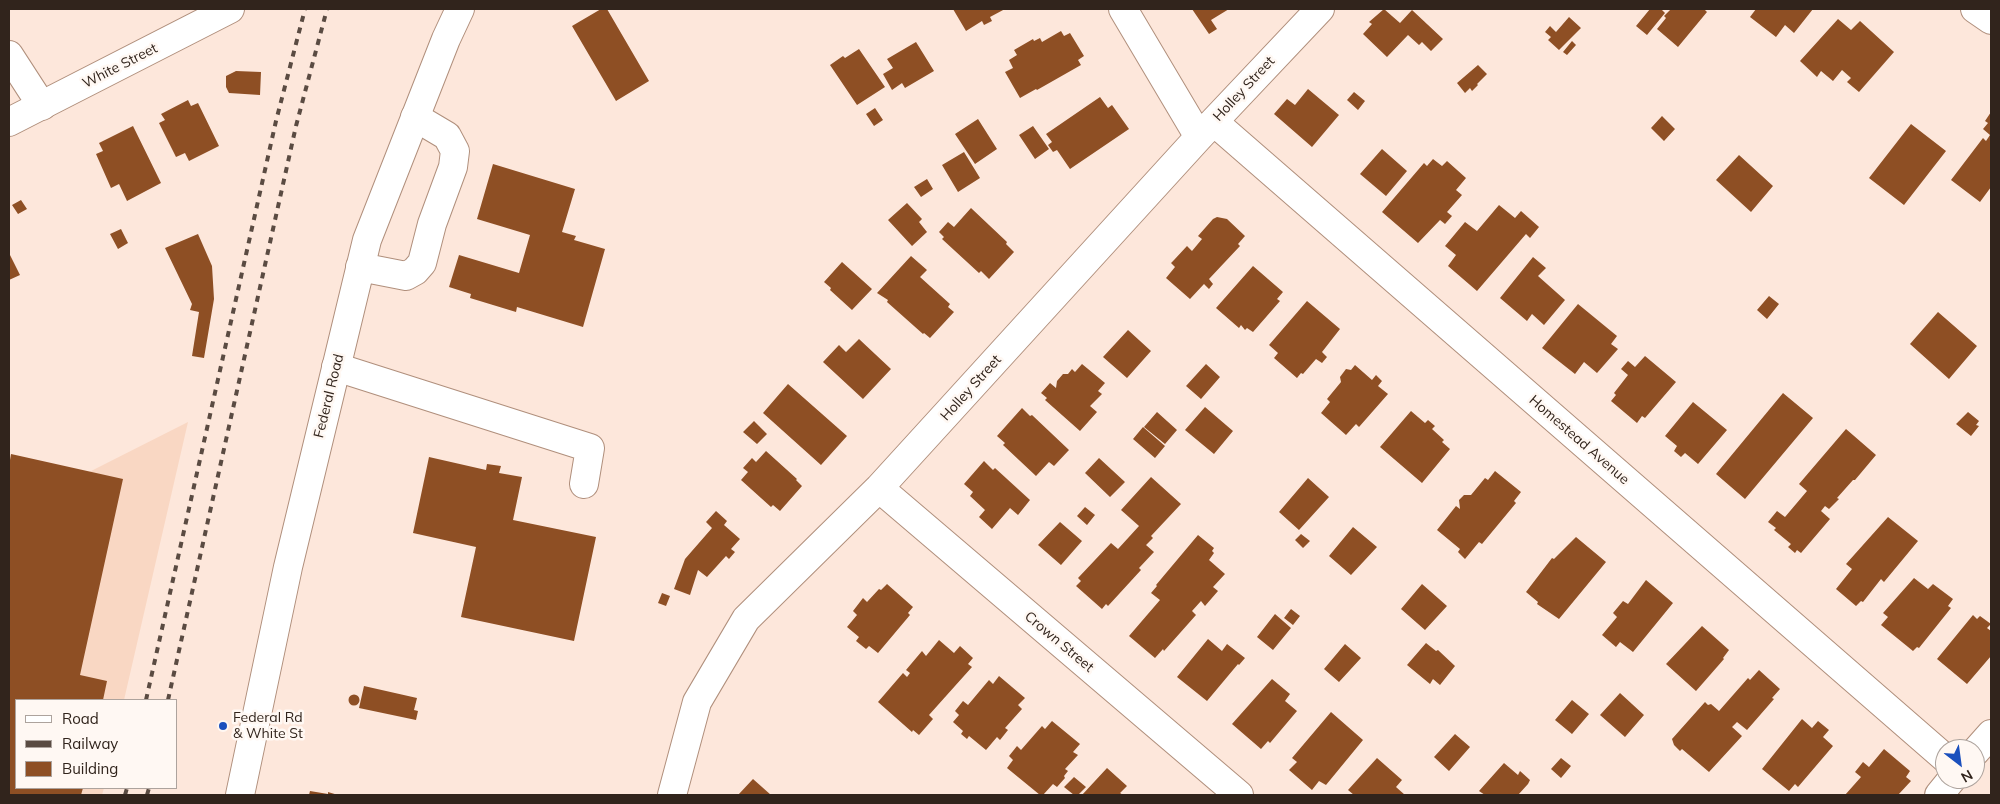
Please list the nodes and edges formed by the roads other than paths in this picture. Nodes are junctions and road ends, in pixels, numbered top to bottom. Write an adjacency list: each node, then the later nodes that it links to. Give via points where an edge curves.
1 (230, 9): 8 (street, White Street)
2 (460, 9): 9 (street, Federal Road)
3 (1123, 9): 11 (street, Homestead Avenue)
4 (1320, 9): 11 (street, Holley Street)
5 (1975, 9): 6 (street)
6 (1991, 20)
7 (9, 54): 8 (street)
8 (42, 106): 10 (street, White Street)
9 (415, 117): 12 (street, Federal Road, via 367,240); 12 (street, via 446,136 454,151 453,167 422,263 406,276)
10 (9, 122)
11 (1206, 130): 15 (street, Holley Street); 16 (street, Homestead Avenue)
12 (360, 267): 13 (street, Federal Road)
13 (336, 367): 14 (street, via 590,448); 17 (street, Federal Road, via 288,566)
14 (584, 484)
15 (879, 488): 18 (street, Holley Street, via 746,619 697,702); 19 (street, Crown Street)
16 (1935, 750)
17 (240, 795)
18 (672, 795)
19 (1239, 795)

